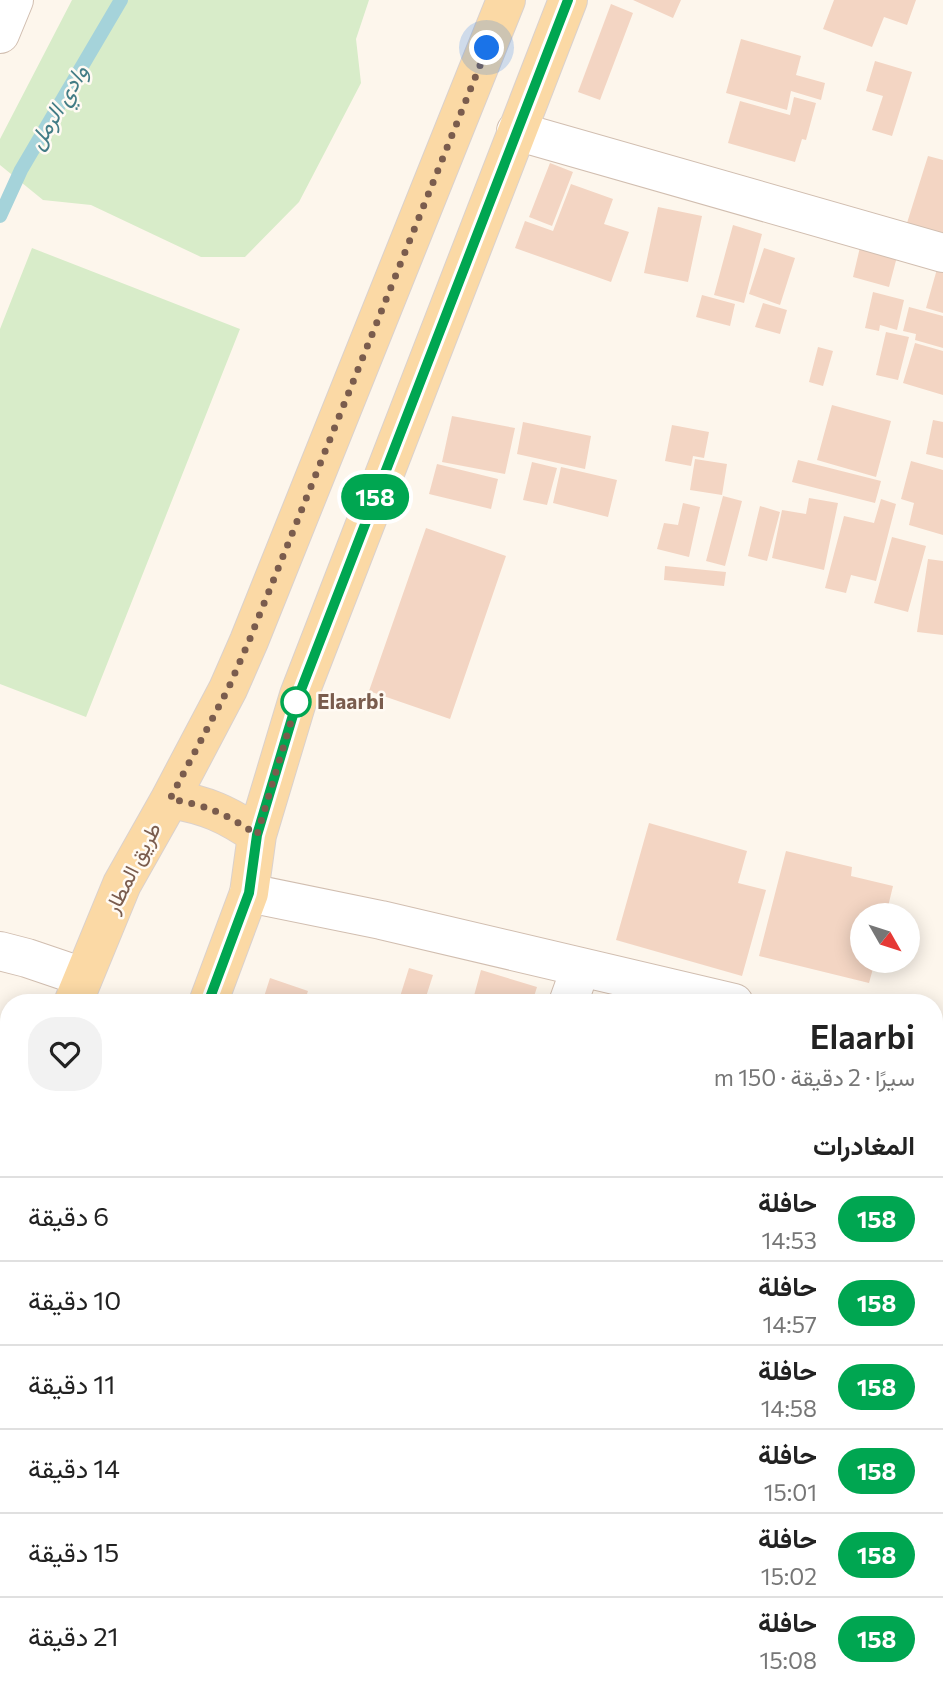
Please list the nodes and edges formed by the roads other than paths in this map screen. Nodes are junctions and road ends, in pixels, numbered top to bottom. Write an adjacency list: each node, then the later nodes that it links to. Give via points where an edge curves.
1 (14, 0): 4 (street)
2 (506, 0): 7 (main road, طريق المطار, via 249,641)
3 (568, 0): 5 (main road)
4 (0, 34)
5 (516, 131): 6 (street); 8 (main road, via 299,695)
6 (943, 253)
7 (170, 799): 8 (main road, via 225,814); 12 (main road, طريق المطار, via 122,884)
8 (257, 835): 9 (main road)
9 (249, 893): 11 (street); 13 (main road)
10 (0, 951): 12 (street, via 27,958)
11 (581, 967): 14 (street); 15 (street)
12 (78, 990)
13 (211, 994)
14 (571, 994)
15 (696, 994)

